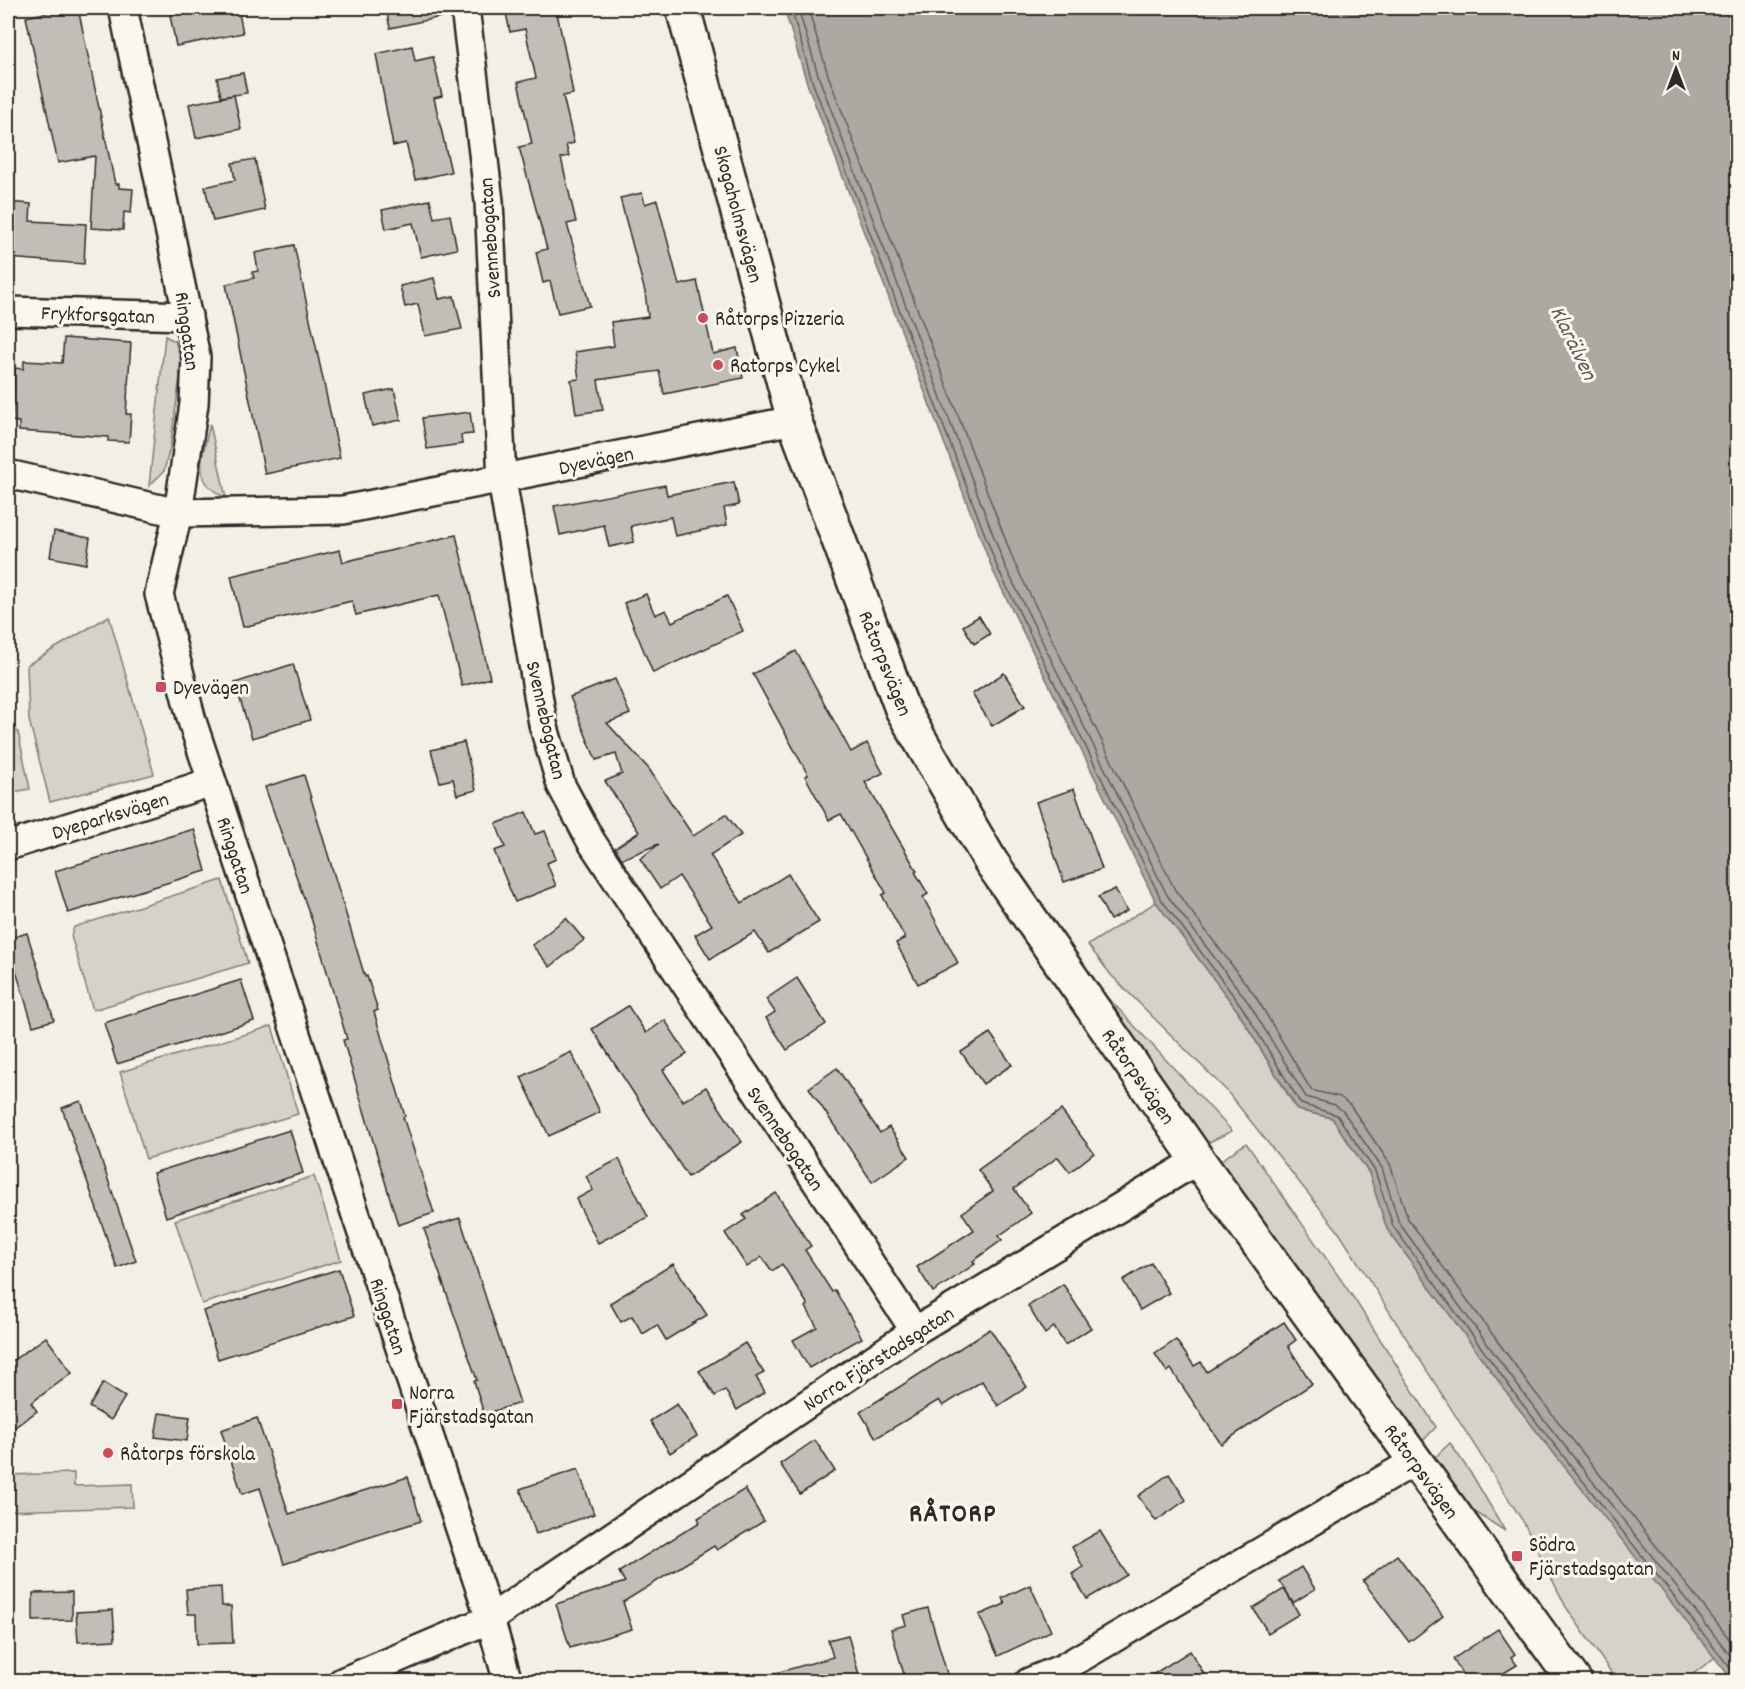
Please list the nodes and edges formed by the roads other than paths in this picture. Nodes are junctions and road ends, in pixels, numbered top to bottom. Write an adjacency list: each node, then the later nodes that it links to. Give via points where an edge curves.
1 (123, 8): 5 (street, Ringgatan)
2 (465, 8): 8 (street, Svennebogatan, via 489,201)
3 (683, 8): 6 (street, Skogaholmsvägen)
4 (8, 311): 5 (street, Frykforsgatan)
5 (188, 316): 9 (street, Ringgatan, via 196,357 194,404)
6 (794, 420): 8 (street, Dyevägen); 12 (street, Råtorpsvägen, via 902,709 991,862)
7 (8, 474): 9 (street, Dyevägen)
8 (502, 480): 9 (street, Dyevägen, via 343,510); 13 (street, Svennebogatan, via 543,724 561,785 591,840)
9 (178, 513): 10 (street, Ringgatan, via 159,594)
10 (212, 783): 11 (street, Dyeparksvägen); 15 (street, Ringgatan)
11 (8, 846)
12 (1198, 1160): 13 (street, Norra Fjärstadsgatan); 14 (street, Råtorpsvägen)
13 (915, 1331): 15 (street, Norra Fjärstadsgatan)
14 (1414, 1461): 18 (street, via 1063,1668); 19 (street, Råtorpsvägen)
15 (490, 1619): 16 (street, Norra Fjärstadsgatan); 17 (street, Ringgatan)
16 (342, 1682)
17 (508, 1682)
18 (1029, 1682)
19 (1575, 1682)

